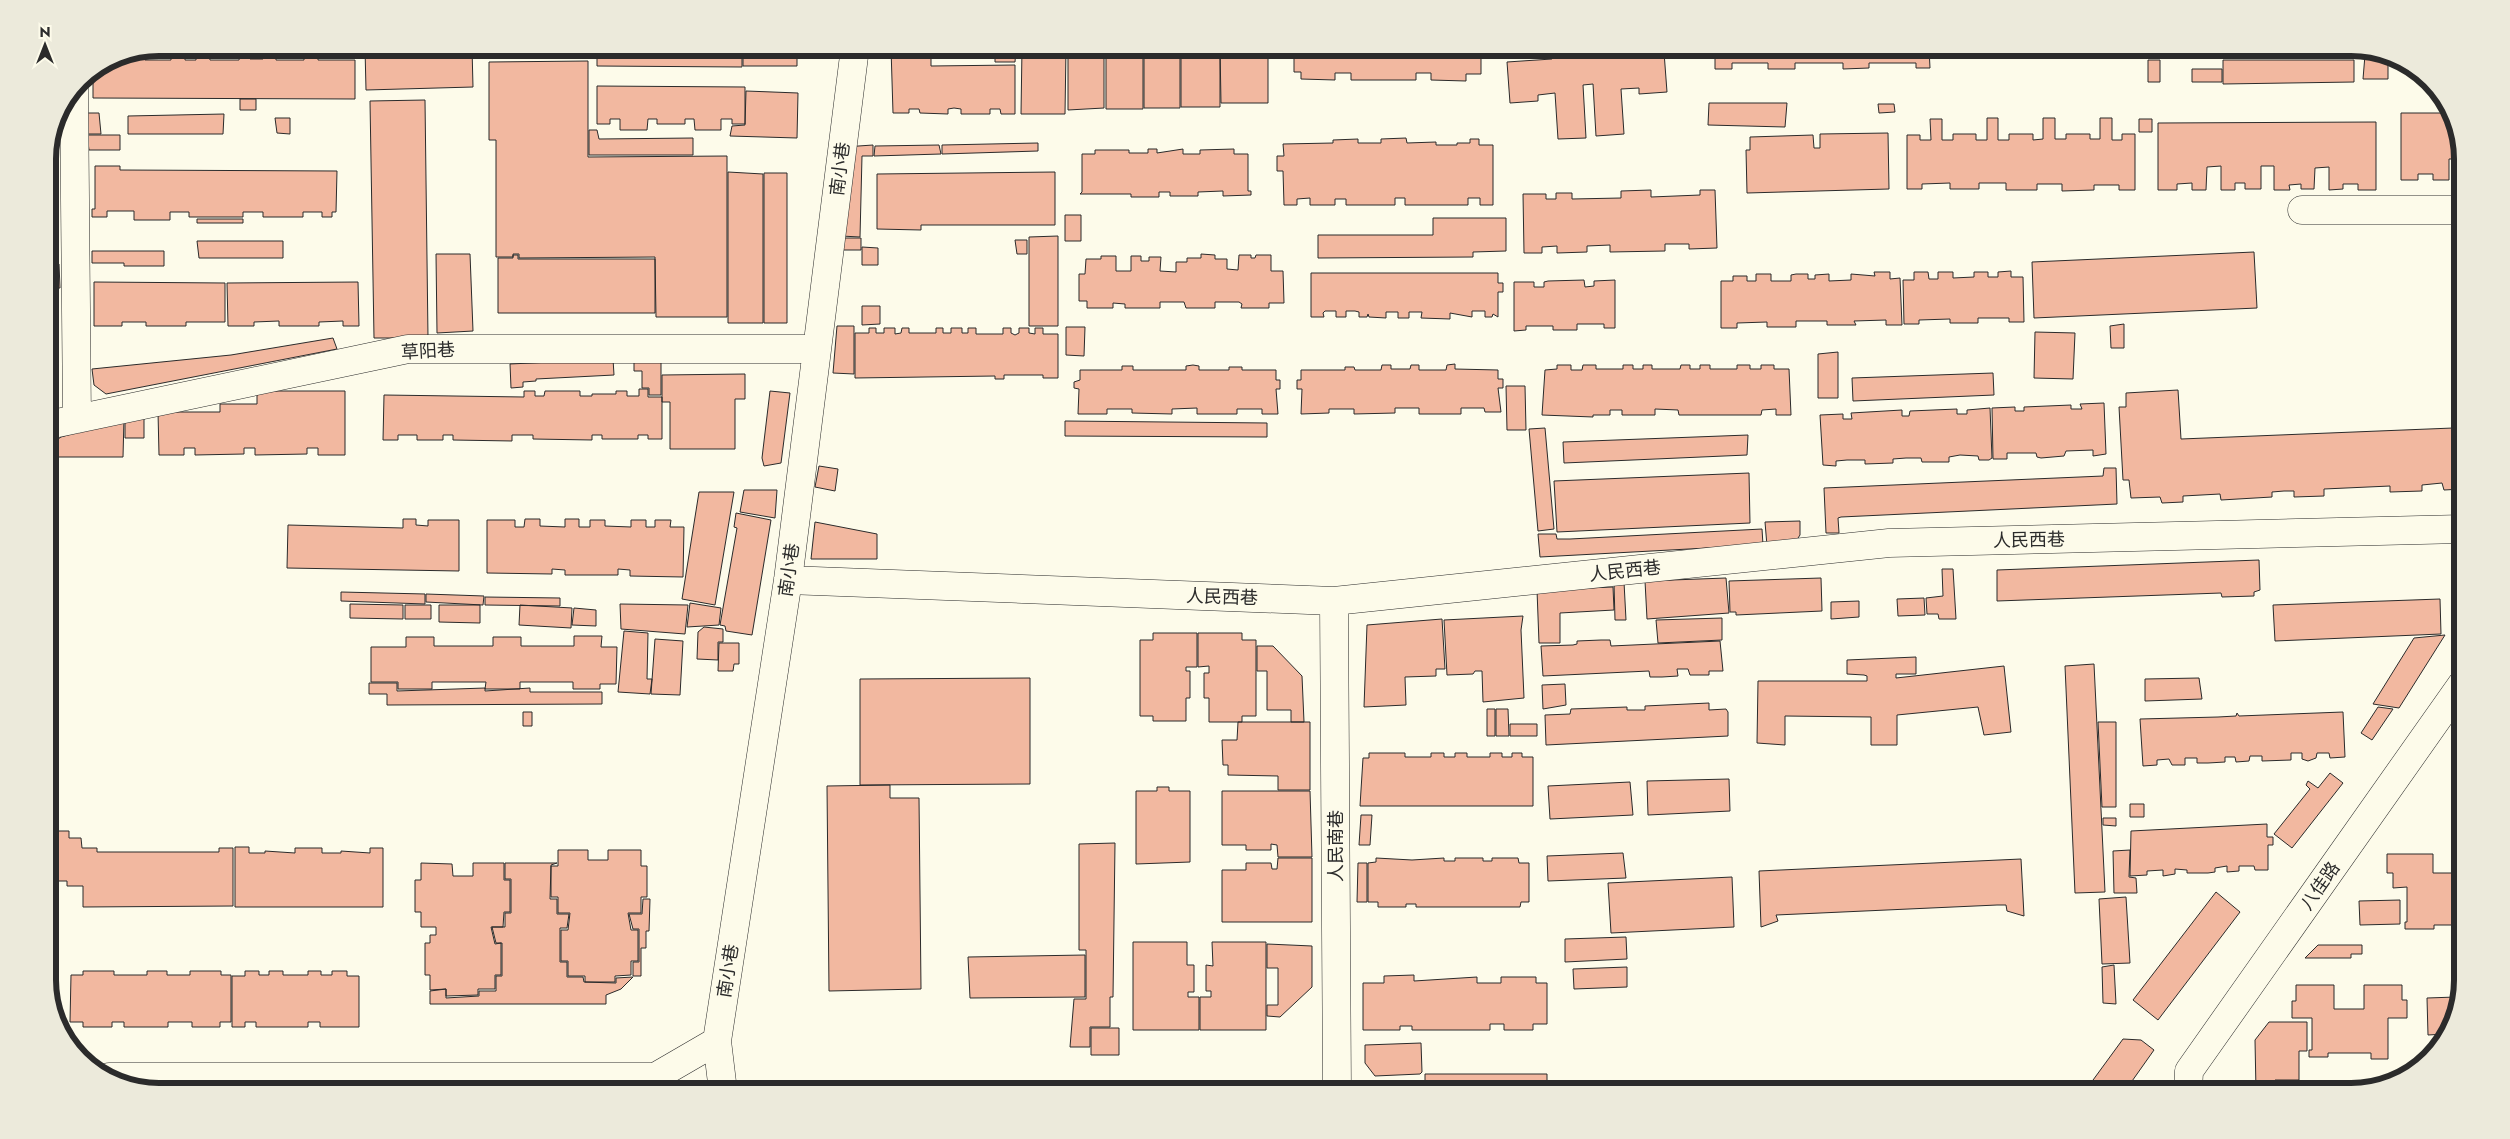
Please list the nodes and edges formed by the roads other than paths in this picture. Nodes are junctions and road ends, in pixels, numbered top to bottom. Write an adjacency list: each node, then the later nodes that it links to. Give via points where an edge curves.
1 (854, 56): 5 (street, 南小巷)
2 (74, 102): 6 (street)
3 (2302, 210): 4 (street)
4 (2454, 210)
5 (817, 349): 6 (street, 草阳巷, via 408,349); 9 (street, 南小巷)
6 (77, 419): 7 (street, 草阳巷)
7 (56, 423)
8 (2454, 529): 10 (street, 人民西巷, via 1890,543)
9 (788, 580): 10 (street, 人民西巷); 12 (street, 南小巷)
10 (1334, 601): 15 (street, 人民南巷)
11 (2454, 695): 16 (street, 八佳路, via 2189,1071)
12 (717, 1041): 13 (street, via 655,1077); 14 (street, 南小巷)
13 (126, 1077)
14 (722, 1083)
15 (1337, 1083)
16 (2188, 1083)

